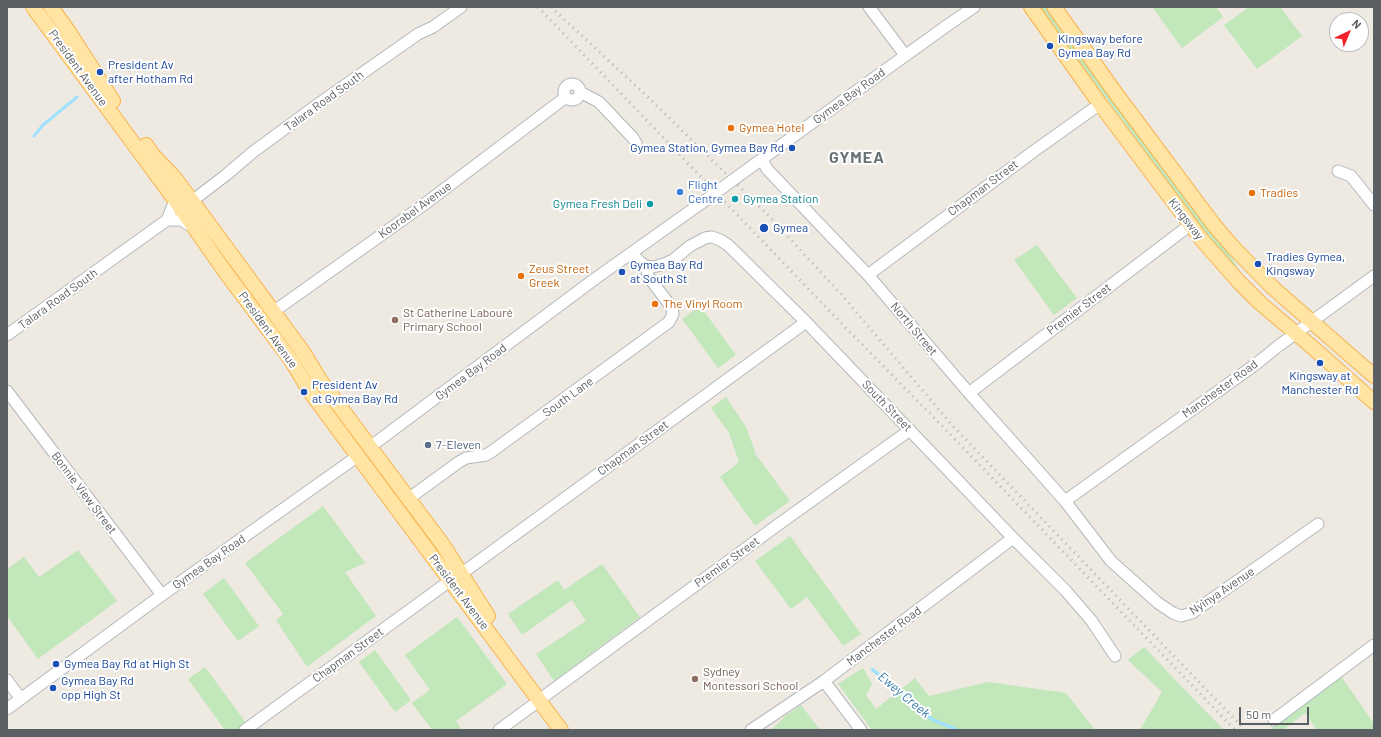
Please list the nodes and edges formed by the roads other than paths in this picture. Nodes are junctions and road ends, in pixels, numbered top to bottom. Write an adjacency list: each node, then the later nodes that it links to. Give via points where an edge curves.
1 (33, 7): 13 (main road, President Avenue)
2 (51, 7): 14 (main road, President Avenue, via 120,110 153,155)
3 (461, 7): 14 (street, Talara Road South, via 317,105)
4 (869, 7): 8 (street)
5 (974, 7): 8 (street, Gymea Bay Road)
6 (1031, 7): 9 (main road, Kingsway)
7 (1054, 7): 26 (main road, Kingsway, via 1214,225 1252,268)
8 (905, 55): 11 (street, Gymea Bay Road)
9 (1100, 104): 17 (main road, Kingsway); 22 (street, Chapman Street)
10 (636, 143): 24 (street, Koorabel Avenue, via 599,102 580,92 578,86 570,84 564,91 566,97 422,206)
11 (762, 159): 19 (street, Gymea Bay Road, bridge); 22 (street, North Street)
12 (1338, 171): 15 (street, via 1351,176)
13 (174, 200): 16 (street); 18 (main road, President Avenue)
14 (192, 201): 21 (main road, via 189,209); 24 (main road, President Avenue)
15 (1374, 205)
16 (167, 220): 18 (street, via 181,220); 28 (street, Talara Road South)
17 (1190, 225): 27 (main road, Kingsway, via 1239,282); 31 (street, Premier Street)
18 (194, 228): 21 (main road, President Avenue)
19 (631, 253): 20 (street); 34 (street, Gymea Bay Road)
20 (646, 266): 25 (street, South Street, via 664,264 690,246 712,237 738,254); 36 (street, South Lane, via 648,276 672,308 670,322 491,452 466,458)
21 (226, 273): 24 (main road, President Avenue)
22 (868, 274): 31 (street, North Street)
23 (1374, 276): 26 (street, Manchester Road)
24 (267, 316): 34 (main road, President Avenue, via 303,352 320,380); 35 (main road, President Avenue, via 311,393)
25 (806, 322): 33 (street, South Street); 40 (street, Chapman Street)
26 (1312, 322): 27 (street, Manchester Road); 29 (main road, Kingsway)
27 (1296, 333): 32 (main road, Kingsway); 37 (street, Manchester Road)
28 (7, 335)
29 (1374, 376)
30 (7, 391): 41 (street, Bonnie View Street)
31 (969, 393): 37 (street, North Street)
32 (1374, 402)
33 (910, 430): 39 (street, South Street); 46 (street, Premier Street)
34 (370, 447): 35 (main road, Gymea Bay Road); 36 (main road, President Avenue)
35 (358, 456): 40 (main road, President Avenue); 41 (street, Gymea Bay Road)
36 (408, 499): 40 (main road, President Avenue, via 443,545)
37 (1065, 502): 38 (street, Nyinya Avenue, via 1111,560 1158,603 1181,616 1192,613)
38 (1318, 524)
39 (1014, 538): 43 (street, South Street, via 1091,620); 45 (street, Manchester Road)
40 (456, 577): 46 (main road, President Avenue, via 492,621); 50 (street, Chapman Street)
41 (162, 595): 47 (street, Gymea Bay Road)
42 (1374, 645): 49 (street)
43 (1115, 656)
44 (7, 680): 47 (street)
45 (824, 681): 54 (street, Manchester Road); 55 (street)
46 (543, 698): 51 (street, Premier Street); 52 (main road, President Avenue); 53 (main road, President Avenue)
47 (21, 699): 48 (street, Gymea Bay Road)
48 (7, 709)
49 (1274, 720)
50 (245, 730)
51 (498, 730)
52 (561, 730)
53 (571, 730)
54 (751, 730)
55 (861, 730)

